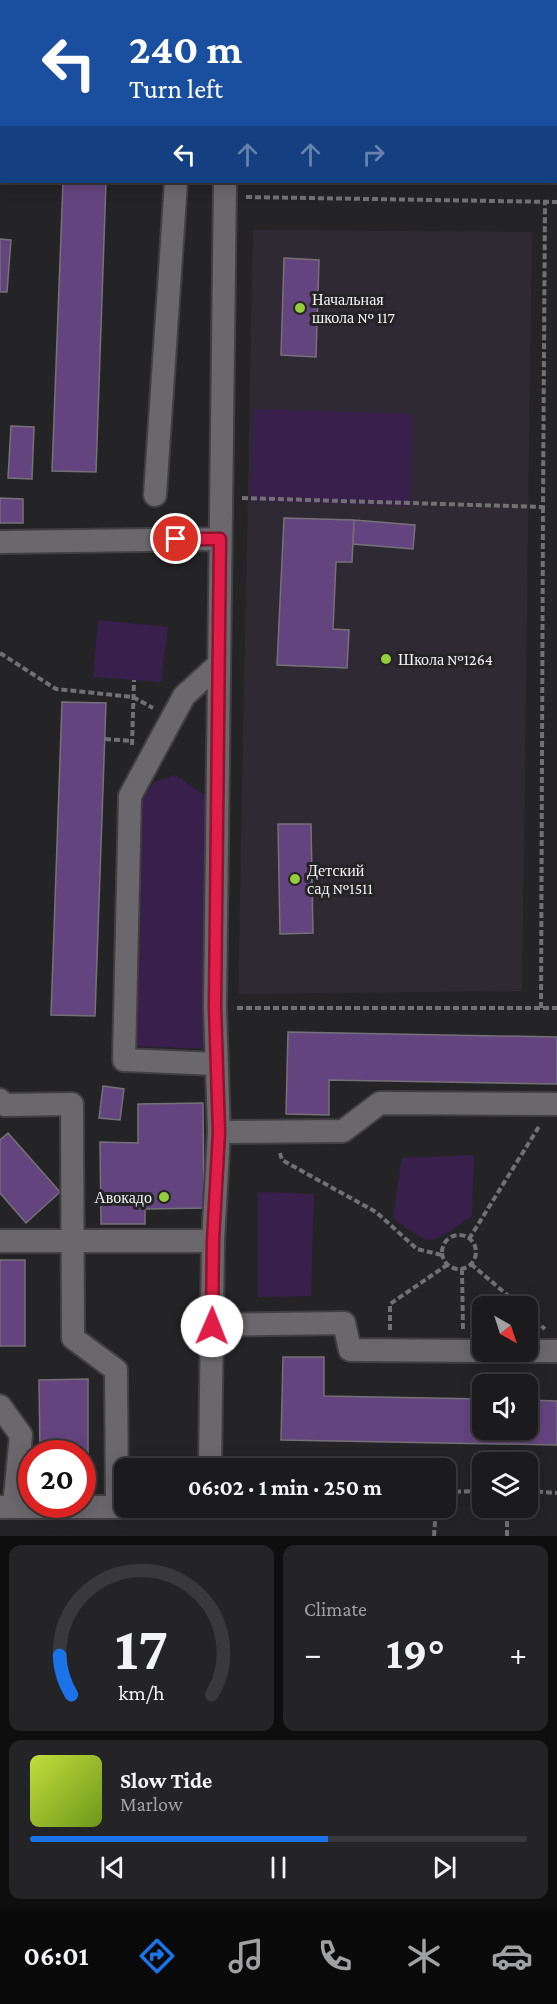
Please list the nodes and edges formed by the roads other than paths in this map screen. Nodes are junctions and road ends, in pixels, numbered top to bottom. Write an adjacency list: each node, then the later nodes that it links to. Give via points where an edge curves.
1 (176, 183): 3 (lane)
2 (225, 189): 4 (lane)
3 (154, 495)
4 (220, 539): 5 (lane); 6 (lane)
5 (0, 542)
6 (219, 664): 7 (lane); 7 (lane, via 184,696 130,796 124,1060)
7 (217, 1064): 10 (lane)
8 (0, 1100): 13 (lane, via 5,1105 72,1104)
9 (555, 1104): 10 (lane, via 380,1103 343,1131)
10 (219, 1132): 12 (lane)
11 (0, 1241): 13 (lane)
12 (213, 1241): 13 (lane); 14 (lane)
13 (71, 1242): 19 (lane, via 73,1338 116,1370)
14 (212, 1326): 15 (lane, via 344,1323 350,1350); 20 (lane)
15 (472, 1351)
16 (538, 1351): 17 (lane)
17 (557, 1351)
18 (0, 1406): 21 (lane, via 21,1435)
19 (119, 1458)
20 (210, 1458)
21 (7, 1507): 22 (lane)
22 (114, 1507)

